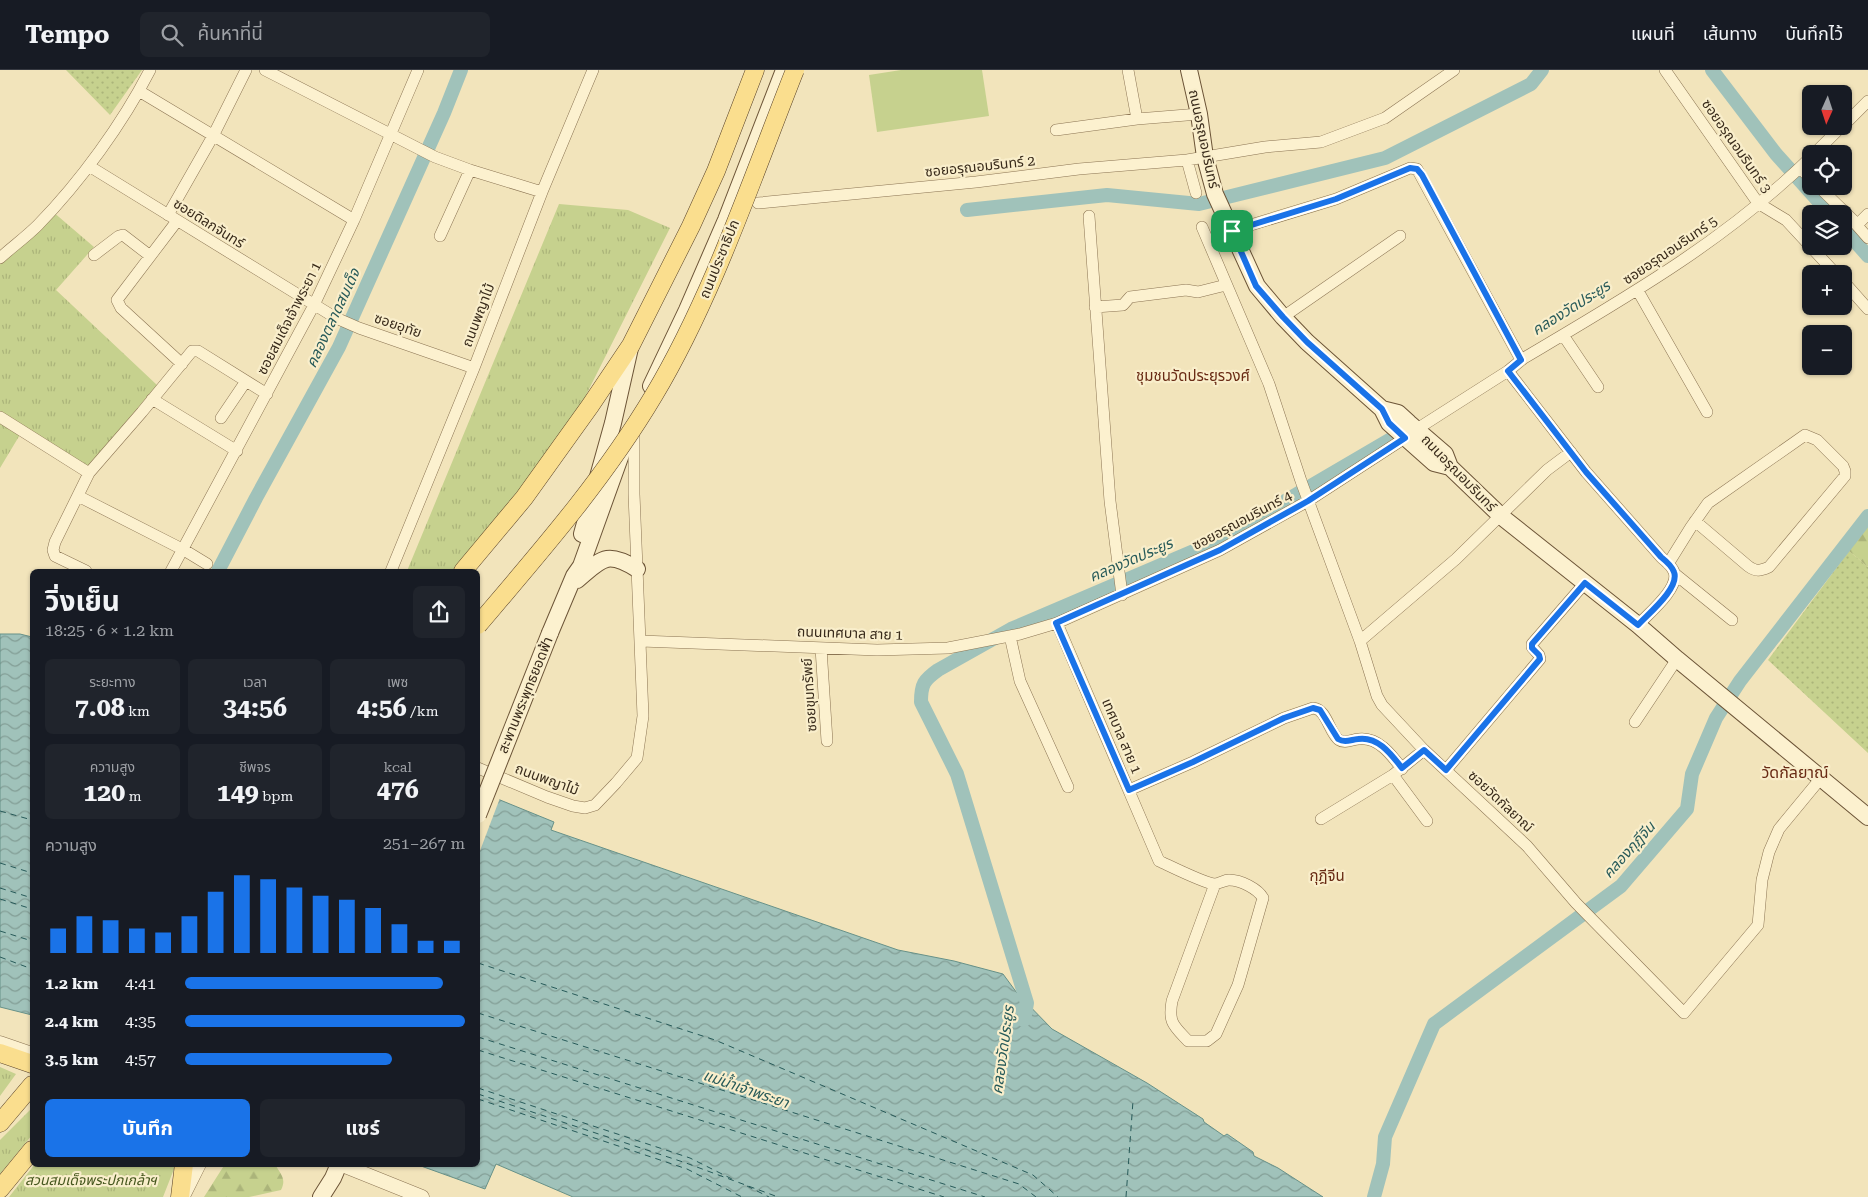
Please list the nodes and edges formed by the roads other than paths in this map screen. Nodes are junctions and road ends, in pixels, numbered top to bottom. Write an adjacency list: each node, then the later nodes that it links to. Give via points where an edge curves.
1 (150, 70): 13 (street)
2 (246, 70): 21 (street)
3 (265, 70): 19 (street)
4 (418, 70): 19 (street, ซอยสมเด็จเจ้าพระยา 1)
5 (593, 70): 30 (street, ถนนพญาไม้)
6 (756, 70): 57 (main road, via 691,226)
7 (784, 70): 69 (main road, ถนนประชาธิปก, via 726,220)
8 (795, 70): 92 (main road, ถนนประชาธิปก, bridge, via 714,275 655,394 593,487)
9 (1128, 70): 17 (street)
10 (1189, 70): 15 (main road, ถนนอรุณอมรินทร์)
11 (1454, 70): 23 (street, via 1385,118 1321,142)
12 (1665, 70): 34 (street, ซอยอรุณอมรินทร์ 3)
13 (140, 91): 21 (street); 25 (street)
14 (1868, 101): 16 (street)
15 (1199, 114): 17 (street); 23 (main road, ถนนอรุณอมรินทร์)
16 (1852, 117)
17 (1137, 119): 18 (street)
18 (1056, 130)
19 (390, 135): 27 (street); 38 (street, ซอยสมเด็จเจ้าพระยา 1)
20 (1834, 135): 22 (street)
21 (213, 136): 37 (street); 38 (street)
22 (1823, 145)
23 (1205, 157): 24 (street, ซอยอรุณอมรินทร์ 2); 41 (main road, ถนนอรุณอมรินทร์, via 1218,202)
24 (1187, 160): 31 (street); 33 (street, ซอยอรุณอมรินทร์ 2)
25 (89, 166): 37 (street, ซอยดิลกจันทร์); 47 (street, via 38,225)
26 (1802, 166): 28 (street, ซอยอรุณอมรินทร์ 5)
27 (470, 170): 30 (street); 42 (street)
28 (1796, 172): 29 (street); 34 (street, ซอยอรุณอมรินทร์ 5)
29 (1802, 175)
30 (542, 192): 60 (street, ถนนพญาไม้)
31 (1196, 193)
32 (1827, 195): 39 (street)
33 (758, 203)
34 (1758, 203): 48 (street, ซอยอรุณอมรินทร์ 3, via 1792,226); 51 (street, ซอยอรุณอมรินทร์ 5, via 1704,247)
35 (1868, 214): 39 (street, via 1859,223)
36 (1089, 216): 54 (street)
37 (172, 218): 46 (street); 53 (street, ซอยดิลกจันทร์)
38 (354, 220): 53 (street, ซอยสมเด็จเจ้าพระยา 1)
39 (1854, 222): 44 (street)
40 (1202, 227): 49 (street, ซอยวัดกัลยาณ์)
41 (1232, 231): 55 (main road, ถนนอรุณอมรินทร์, via 1256,286); 58 (street, via 1336,199 1410,168 1417,169)
42 (440, 236)
43 (1400, 236): 55 (street)
44 (1868, 238)
45 (94, 255): 46 (street, via 123,235)
46 (150, 255): 59 (street, via 117,300 121,308)
47 (0, 258)
48 (1828, 265)
49 (1226, 285): 54 (street, via 1198,292 1186,290 1130,297 1123,305); 75 (street, ซอยวัดกัลยาณ์, via 1268,384)
50 (1852, 289): 52 (street)
51 (1638, 291): 56 (street, ซอยอรุณอมรินทร์ 5); 66 (street)
52 (1866, 302)
53 (314, 305): 60 (street, ซอยอุทัย, via 359,328); 64 (street, ซอยสมเด็จเจ้าพระยา 1)
54 (1095, 307): 89 (street, via 1110,501)
55 (1283, 317): 70 (main road, ถนนอรุณอมรินทร์, via 1382,409 1398,414)
56 (1563, 335): 58 (street, ซอยอรุณอมรินทร์ 5); 63 (street)
57 (631, 345): 84 (main road, via 524,498); 87 (main road)
58 (1521, 360): 61 (street, ซอยอรุณอมรินทร์ 5)
59 (182, 364): 62 (street, via 195,350); 65 (street)
60 (474, 368): 83 (street, ถนนพญาไม้)
61 (1508, 371): 70 (street, ซอยอรุณอมรินทร์ 5); 72 (street)
62 (246, 381): 64 (street); 68 (street)
63 (1598, 387)
64 (267, 394): 71 (street, ซอยสมเด็จเจ้าพระยา 1)
65 (152, 400): 71 (street); 73 (street)
66 (1707, 412)
67 (0, 417): 73 (street)
68 (221, 418)
69 (634, 419): 85 (street, ถนนพญาไม้); 87 (main road, ถนนประชาธิปก, via 582,566)
70 (1408, 431): 75 (street, ซอยอรุณอมรินทร์ 4); 76 (main road, ถนนอรุณอมรินทร์, via 1434,463 1450,468)
71 (236, 451): 78 (street, ซอยสมเด็จเจ้าพระยา 1)
72 (1571, 452): 76 (street, via 1548,470); 80 (street)
73 (89, 473): 74 (street)
74 (78, 496): 78 (street); 81 (street, via 53,550 55,556)
75 (1308, 501): 89 (street, ซอยอรุณอมรินทร์ 4, via 1220,550); 96 (street, ซอยวัดกัลยาณ์)
76 (1502, 517): 88 (main road, ถนนอรุณอมรินทร์); 96 (street)
77 (1695, 521): 77 (street, via 1708,503 1806,436 1817,440 1845,471 1845,476 1769,567 1754,570); 80 (street)
78 (184, 550): 79 (street); 82 (street, ซอยสมเด็จเจ้าพระยา 1)
79 (207, 564)
80 (1668, 564): 86 (street)
81 (82, 569)
82 (172, 569)
83 (392, 569)
84 (465, 569)
85 (637, 569): 87 (main road, via 621,560 607,558); 95 (street, ถนนพญาไม้)
86 (1675, 574): 90 (street); 93 (street, via 1668,594)
87 (572, 581): 108 (main road, สะพานพระพุทธยอดฟ้า, bridge)
88 (1585, 583): 93 (main road, ถนนอรุณอมรินทร์); 103 (street, via 1532,644 1540,659)
89 (1122, 595): 91 (street, ซอยอรุณอมรินทร์ 4)
90 (1732, 620)
91 (1056, 623): 94 (street, ถนนเทศบาล สาย 1); 107 (street, เทศบาล สาย 1)
92 (480, 624)
93 (1638, 625): 98 (main road, ถนนอรุณอมรินทร์)
94 (1008, 637): 97 (street, ถนนเทศบาล สาย 1, via 948,648); 106 (street, via 1020,681)
95 (641, 641): 97 (street, ถนนเทศบาล สาย 1); 102 (street, ถนนพญาไม้, via 643,716 637,758 594,805 585,808 573,806)
96 (1360, 641): 101 (street, ซอยวัดกัลยาณ์, via 1377,696)
97 (821, 648): 100 (street, ซอยขุมทรัพย์)
98 (1677, 659): 99 (street); 105 (main road, ถนนอรุณอมรินทร์)
99 (1634, 722)
100 (827, 741)
101 (1424, 750): 103 (street, ซอยวัดกัลยาณ์); 104 (street)
102 (480, 769)
103 (1446, 770): 105 (street, ซอยวัดกัลยาณ์, via 1527,846 1576,903 1684,1013 1758,926 1762,880 1769,852 1779,829)
104 (1397, 772): 107 (street, via 1391,754 1374,741 1338,739 1320,710 1313,708 1284,718); 110 (street); 111 (street)
105 (1821, 778): 109 (main road, ถนนอรุณอมรินทร์)
106 (1068, 787)
107 (1129, 790): 112 (street, เทศบาล สาย 1, via 1159,861)
108 (480, 811)
109 (1868, 817)
110 (1321, 819)
111 (1427, 821)
112 (1215, 884): 112 (street, via 1229,880 1253,888 1263,898 1262,905 1238,985 1216,1034 1207,1041 1188,1041 1173,1026 1170,1015 1172,1001)
113 (0, 1043): 115 (street)
114 (0, 1053): 116 (main road)
115 (30, 1053)
116 (30, 1063)
117 (30, 1087): 118 (main road)
118 (0, 1124)
119 (30, 1152): 123 (main road)
120 (184, 1167): 124 (main road)
121 (197, 1167): 124 (street)
122 (337, 1168): 125 (main road); 126 (main road); 127 (street)
123 (1, 1187)
124 (182, 1197)
125 (321, 1197)
126 (330, 1197)
127 (422, 1197)

